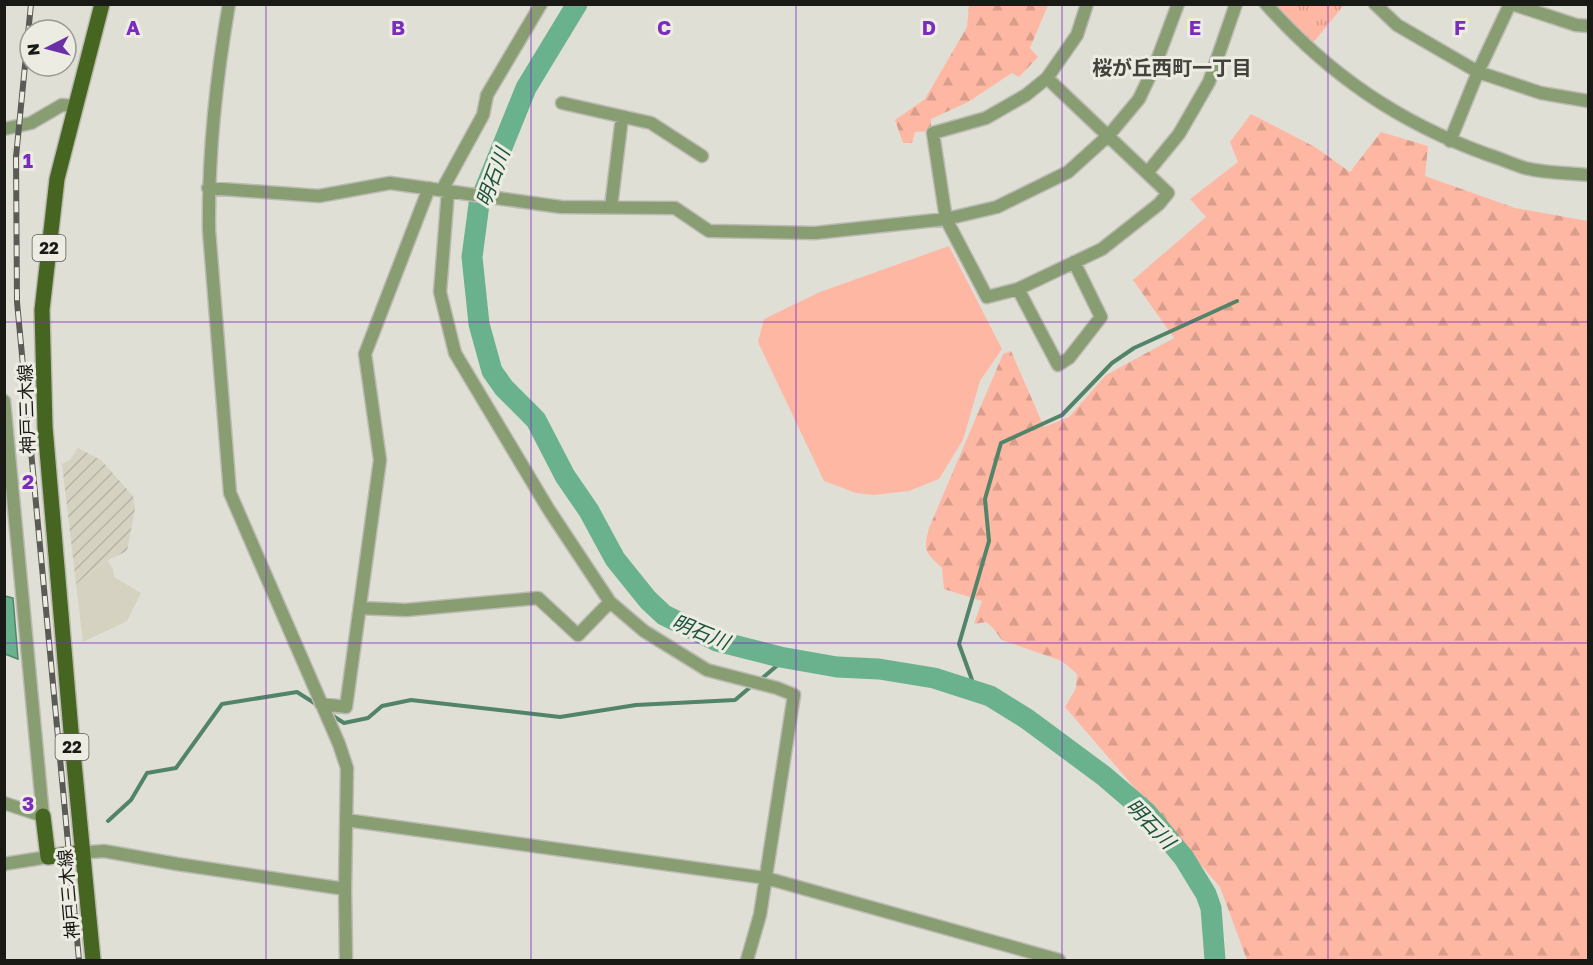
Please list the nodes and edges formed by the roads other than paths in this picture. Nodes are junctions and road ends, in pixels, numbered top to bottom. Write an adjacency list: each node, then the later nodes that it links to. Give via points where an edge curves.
1 (102, 4): 15 (main road, 神戸三木線 / 22)
2 (229, 4): 23 (street)
3 (541, 4): 25 (street, via 487,95 483,115)
4 (1087, 4): 12 (street, via 1077,35)
5 (1178, 4): 18 (street, via 1139,99)
6 (1236, 4): 21 (street, via 1209,82 1179,134)
7 (1266, 4): 19 (street, via 1295,37 1344,79)
8 (1375, 4): 11 (street, via 1397,25)
9 (1511, 4): 10 (street); 11 (street)
10 (1588, 27)
11 (1478, 72): 13 (street, via 1541,93); 19 (street)
12 (1047, 78): 18 (street); 27 (street, via 986,118 933,133)
13 (1588, 101)
14 (562, 103): 16 (street)
15 (75, 106): 17 (street, via 62,105 31,123); 37 (main road, 神戸三木線 / 22, via 57,179 42,310 45,427)
16 (622, 117): 20 (street, via 651,123); 26 (street)
17 (4, 129)
18 (1109, 135): 21 (street); 27 (street, via 1068,172 997,207)
19 (1450, 141): 22 (street, via 1526,168)
20 (702, 156)
21 (1147, 173): 28 (street, via 1168,193 1159,204 1102,249)
22 (1588, 175)
23 (208, 188): 24 (street, via 319,196 390,183); 33 (street, via 208,230 230,493)
24 (429, 188): 25 (street); 32 (street, via 365,354 380,460)
25 (445, 190): 26 (street, via 561,207); 31 (street, via 440,292 455,353 549,510)
26 (611, 207): 27 (street, via 675,208 709,231 815,234)
27 (946, 219): 29 (street, via 987,297)
28 (1074, 262): 29 (street); 29 (street, via 1101,316 1069,358 1058,365)
29 (1018, 290)
30 (5, 403): 35 (street)
31 (610, 602): 32 (street, via 578,635 538,598 406,610); 40 (street, via 644,631 707,670 794,695)
32 (360, 608): 33 (street, via 346,707)
33 (321, 704): 36 (street, via 347,768)
34 (4, 804): 35 (street)
35 (43, 816): 38 (main road)
36 (346, 820): 40 (street); 41 (street)
37 (80, 853): 38 (main road); 41 (street, via 104,851); 42 (main road, 神戸三木線 / 22)
38 (48, 857): 39 (street)
39 (4, 864)
40 (766, 878): 44 (street); 45 (street)
41 (345, 889): 43 (street)
42 (93, 960)
43 (346, 960)
44 (747, 960)
45 (1059, 960)

